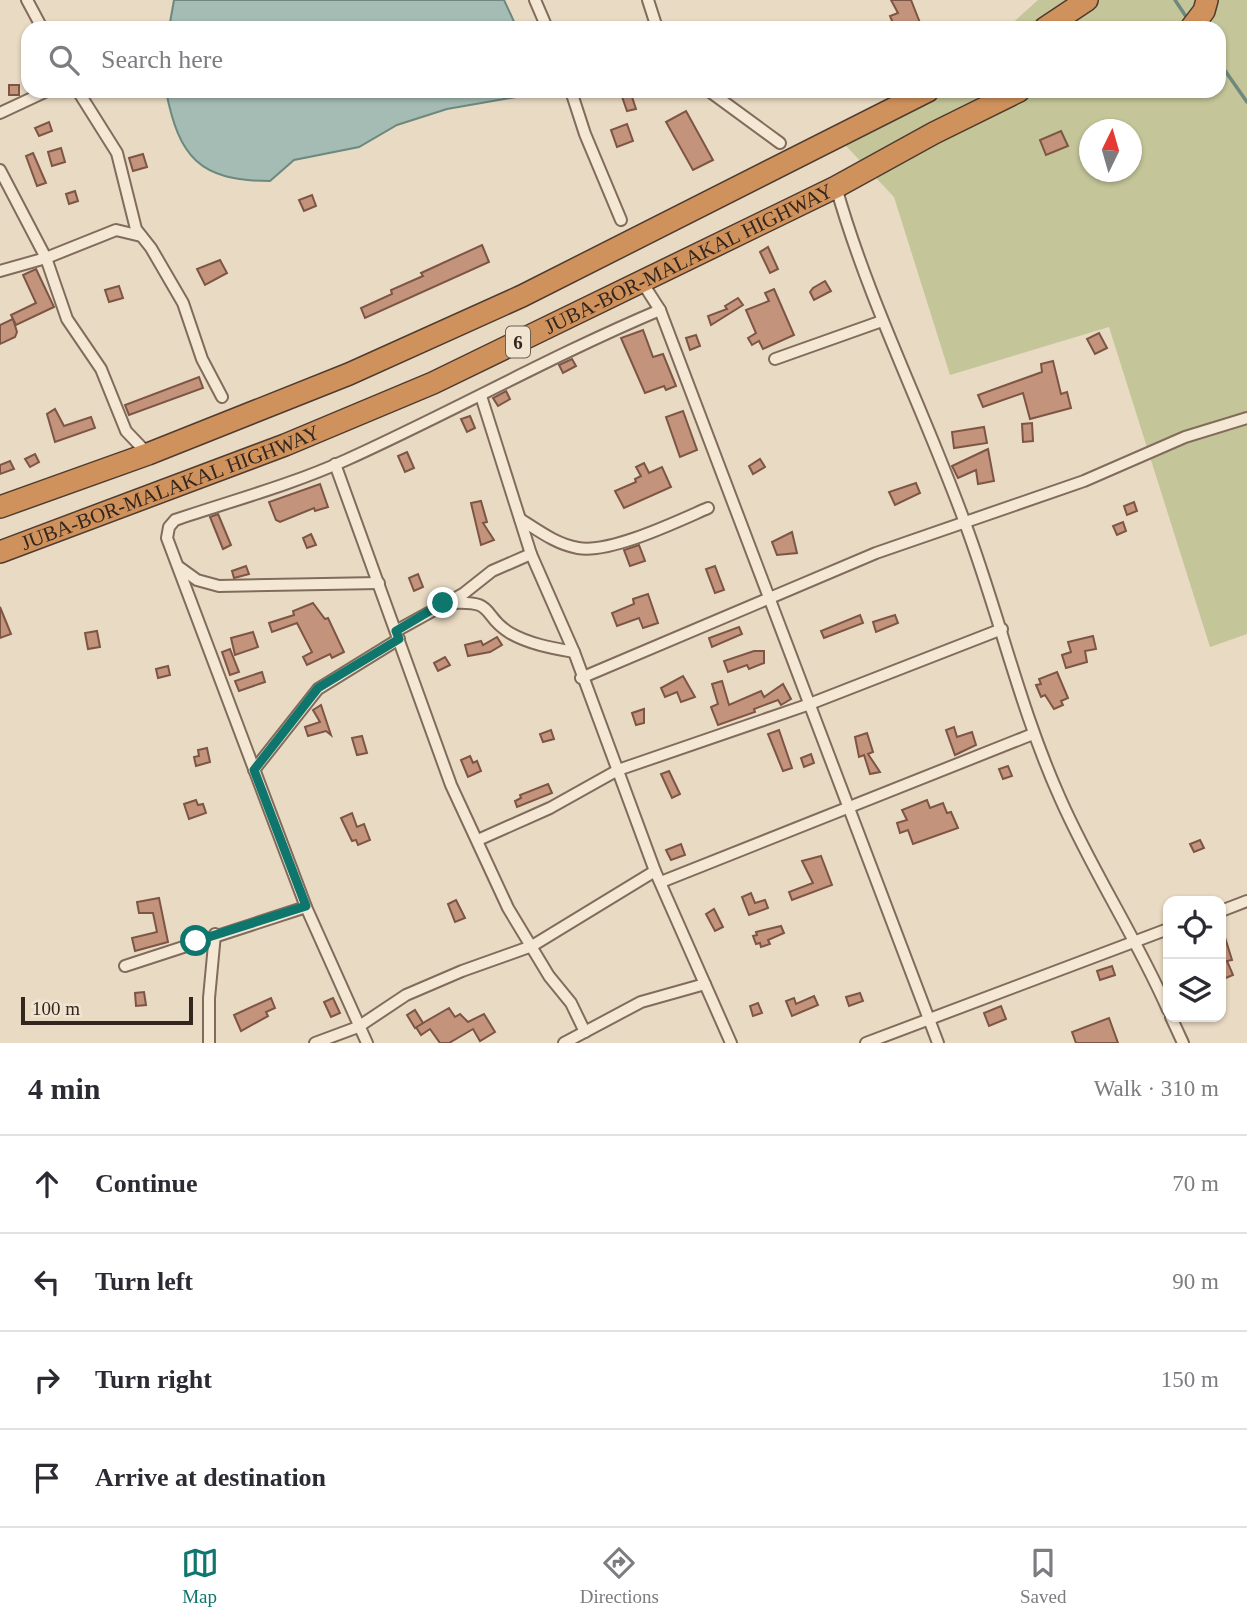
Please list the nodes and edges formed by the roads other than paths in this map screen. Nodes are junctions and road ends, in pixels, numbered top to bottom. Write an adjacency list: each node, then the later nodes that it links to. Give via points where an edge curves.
1 (27, 0): 6 (street)
2 (535, 0): 7 (street)
3 (648, 0): 8 (street)
4 (1087, 0): 9 (highway)
5 (1206, 5): 10 (highway)
6 (38, 21)
7 (544, 21)
8 (655, 21)
9 (1056, 21)
10 (1196, 21)
11 (32, 98): 17 (street)
12 (82, 98): 22 (street, via 117,153 133,222)
13 (573, 98): 21 (street)
14 (719, 98): 18 (street)
15 (914, 98): 32 (highway, JUBA-BOR-MALAKAL HIGHWAY / 6, via 522,296 349,374)
16 (1004, 98): 20 (highway, JUBA-BOR-MALAKAL HIGHWAY / 6)
17 (0, 113)
18 (780, 143)
19 (0, 170): 23 (street)
20 (836, 187): 25 (highway, JUBA-BOR-MALAKAL HIGHWAY / 6); 27 (street)
21 (621, 220)
22 (141, 236): 23 (street, via 116,230); 30 (street, via 183,303 202,359)
23 (46, 258): 24 (street); 32 (street, via 67,319 101,369 126,431)
24 (0, 271)
25 (642, 282): 26 (street); 38 (highway, JUBA-BOR-MALAKAL HIGHWAY / 6, via 421,388 273,450)
26 (660, 310): 29 (street, via 579,344); 42 (street)
27 (882, 321): 28 (street); 37 (street)
28 (775, 359)
29 (481, 396): 33 (street); 36 (street)
30 (222, 397)
31 (1247, 418): 37 (street, via 1185,437 1084,481)
32 (148, 454): 34 (highway, JUBA-BOR-MALAKAL HIGHWAY / 6)
33 (335, 464): 40 (street, via 175,520 167,538); 41 (street)
34 (0, 507)
35 (708, 508): 36 (street, via 645,535 581,549 557,542)
36 (520, 519): 39 (street)
37 (966, 523): 42 (street, via 876,553); 44 (street)
38 (0, 552)
39 (531, 554): 43 (street, via 492,571); 46 (street)
40 (179, 567): 41 (street, via 197,580 219,586); 50 (street)
41 (379, 583): 45 (street)
42 (766, 598): 47 (street); 48 (street)
43 (443, 603): 45 (street); 46 (street, via 482,605 512,634)
44 (1002, 629): 48 (street); 49 (street)
45 (397, 635): 50 (street, via 318,688); 53 (street, via 451,785)
46 (574, 652): 47 (street)
47 (581, 678): 51 (street)
48 (807, 705): 51 (street); 52 (street)
49 (1033, 734): 52 (street); 61 (street, via 1086,854)
50 (254, 770): 57 (street)
51 (618, 770): 53 (street, via 550,808); 54 (street)
52 (847, 808): 55 (street); 66 (street)
53 (478, 840): 62 (street, via 508,908)
54 (655, 871): 55 (street); 62 (street)
55 (661, 882): 64 (street)
56 (1247, 901): 58 (street)
57 (306, 906): 60 (street); 68 (street)
58 (1226, 909)
59 (1163, 931): 61 (street)
60 (215, 934): 63 (street); 70 (street)
61 (1135, 940): 65 (street); 66 (street)
62 (532, 946): 68 (street, via 406,995); 69 (street)
63 (124, 966)
64 (705, 984): 69 (street, via 641,1002); 74 (street)
65 (1163, 999)
66 (927, 1017): 75 (street); 76 (street)
67 (1173, 1022): 77 (street)
68 (358, 1027): 71 (street); 72 (street)
69 (585, 1031): 73 (street)
70 (209, 1043)
71 (315, 1043)
72 (367, 1043)
73 (564, 1043)
74 (731, 1043)
75 (866, 1043)
76 (938, 1043)
77 (1183, 1043)

